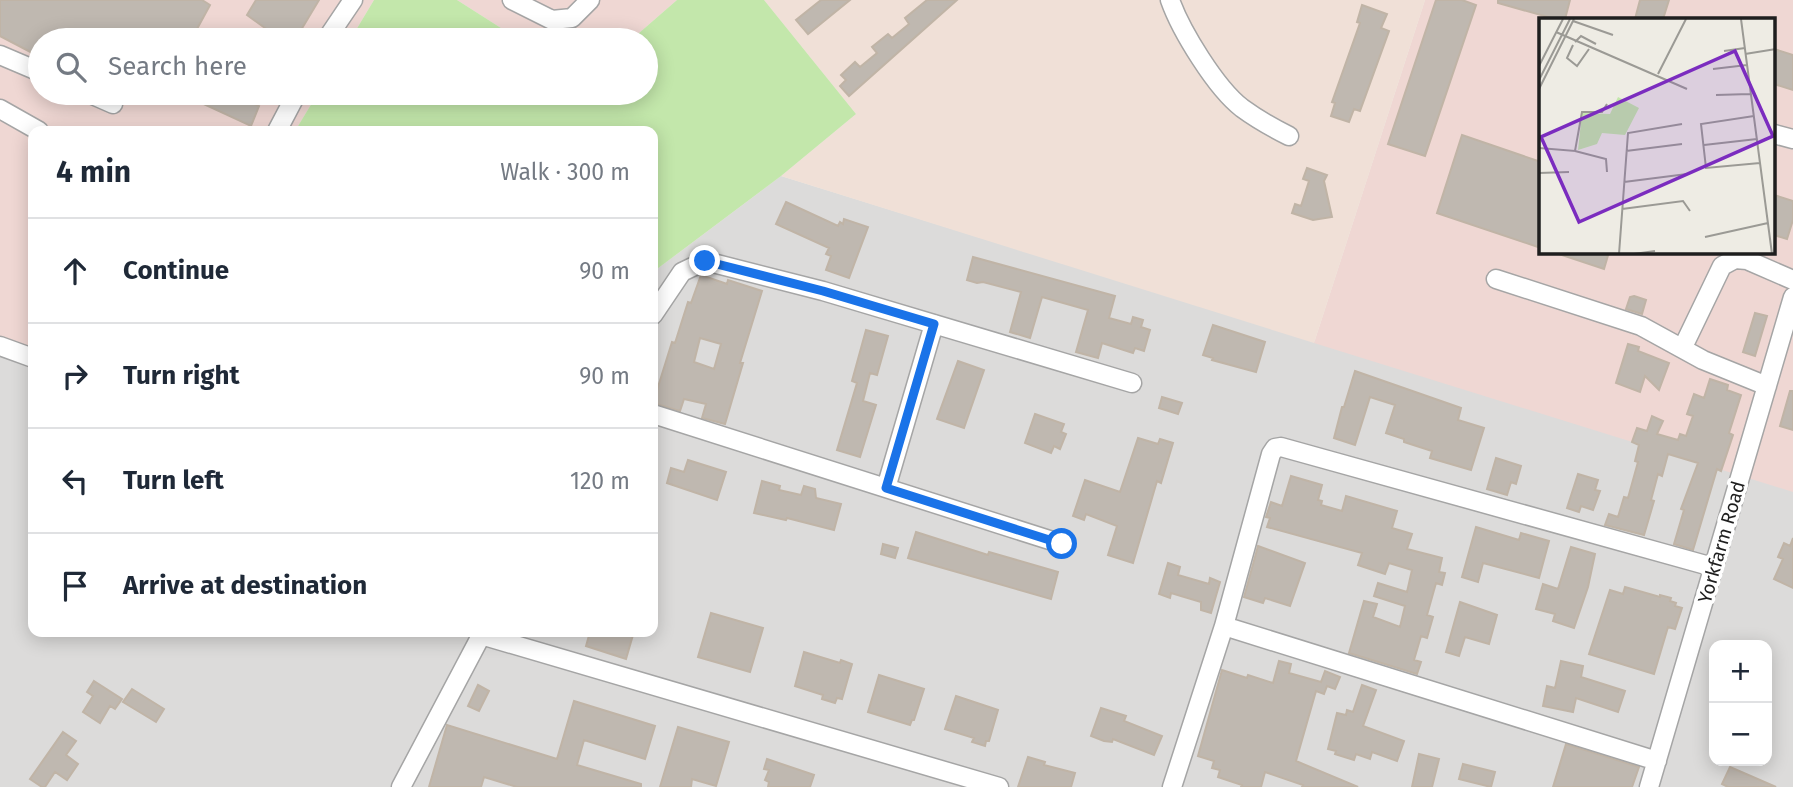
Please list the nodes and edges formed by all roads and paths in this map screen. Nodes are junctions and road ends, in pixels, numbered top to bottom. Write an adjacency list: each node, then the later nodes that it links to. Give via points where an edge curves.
1 (353, 0): 5 (street)
2 (512, 0): 3 (street, via 552,20 572,18)
3 (590, 0)
4 (1170, 0): 13 (street, via 1211,73 1240,106)
5 (334, 28)
6 (0, 55): 7 (street)
7 (28, 67)
8 (291, 105): 11 (street)
9 (0, 109): 10 (street)
10 (30, 126)
11 (280, 126)
12 (1776, 135): 14 (street)
13 (1289, 136)
14 (1793, 139)
15 (1496, 279): 21 (street, via 1641,326)
16 (1793, 280): 21 (street, via 1747,260 1735,259 1722,266)
17 (1793, 297): 24 (street, Yorkfarm Road)
18 (658, 308): 19 (street, via 682,272 705,261)
19 (934, 324): 23 (street); 26 (street)
20 (0, 346): 22 (street)
21 (1683, 347): 24 (street)
22 (28, 356)
23 (1132, 383)
24 (1767, 386): 28 (street, Yorkfarm Road)
25 (658, 416): 26 (street)
26 (886, 488): 27 (street)
27 (1062, 544)
28 (1713, 567): 29 (street, via 1282,447 1271,454); 32 (street, Yorkfarm Road)
29 (1224, 626): 32 (street); 35 (street)
30 (480, 637): 34 (street)
31 (496, 637): 33 (street)
32 (1657, 761): 36 (street, Yorkfarm Road)
33 (999, 786)
34 (401, 787)
35 (1172, 787)
36 (1649, 787)

